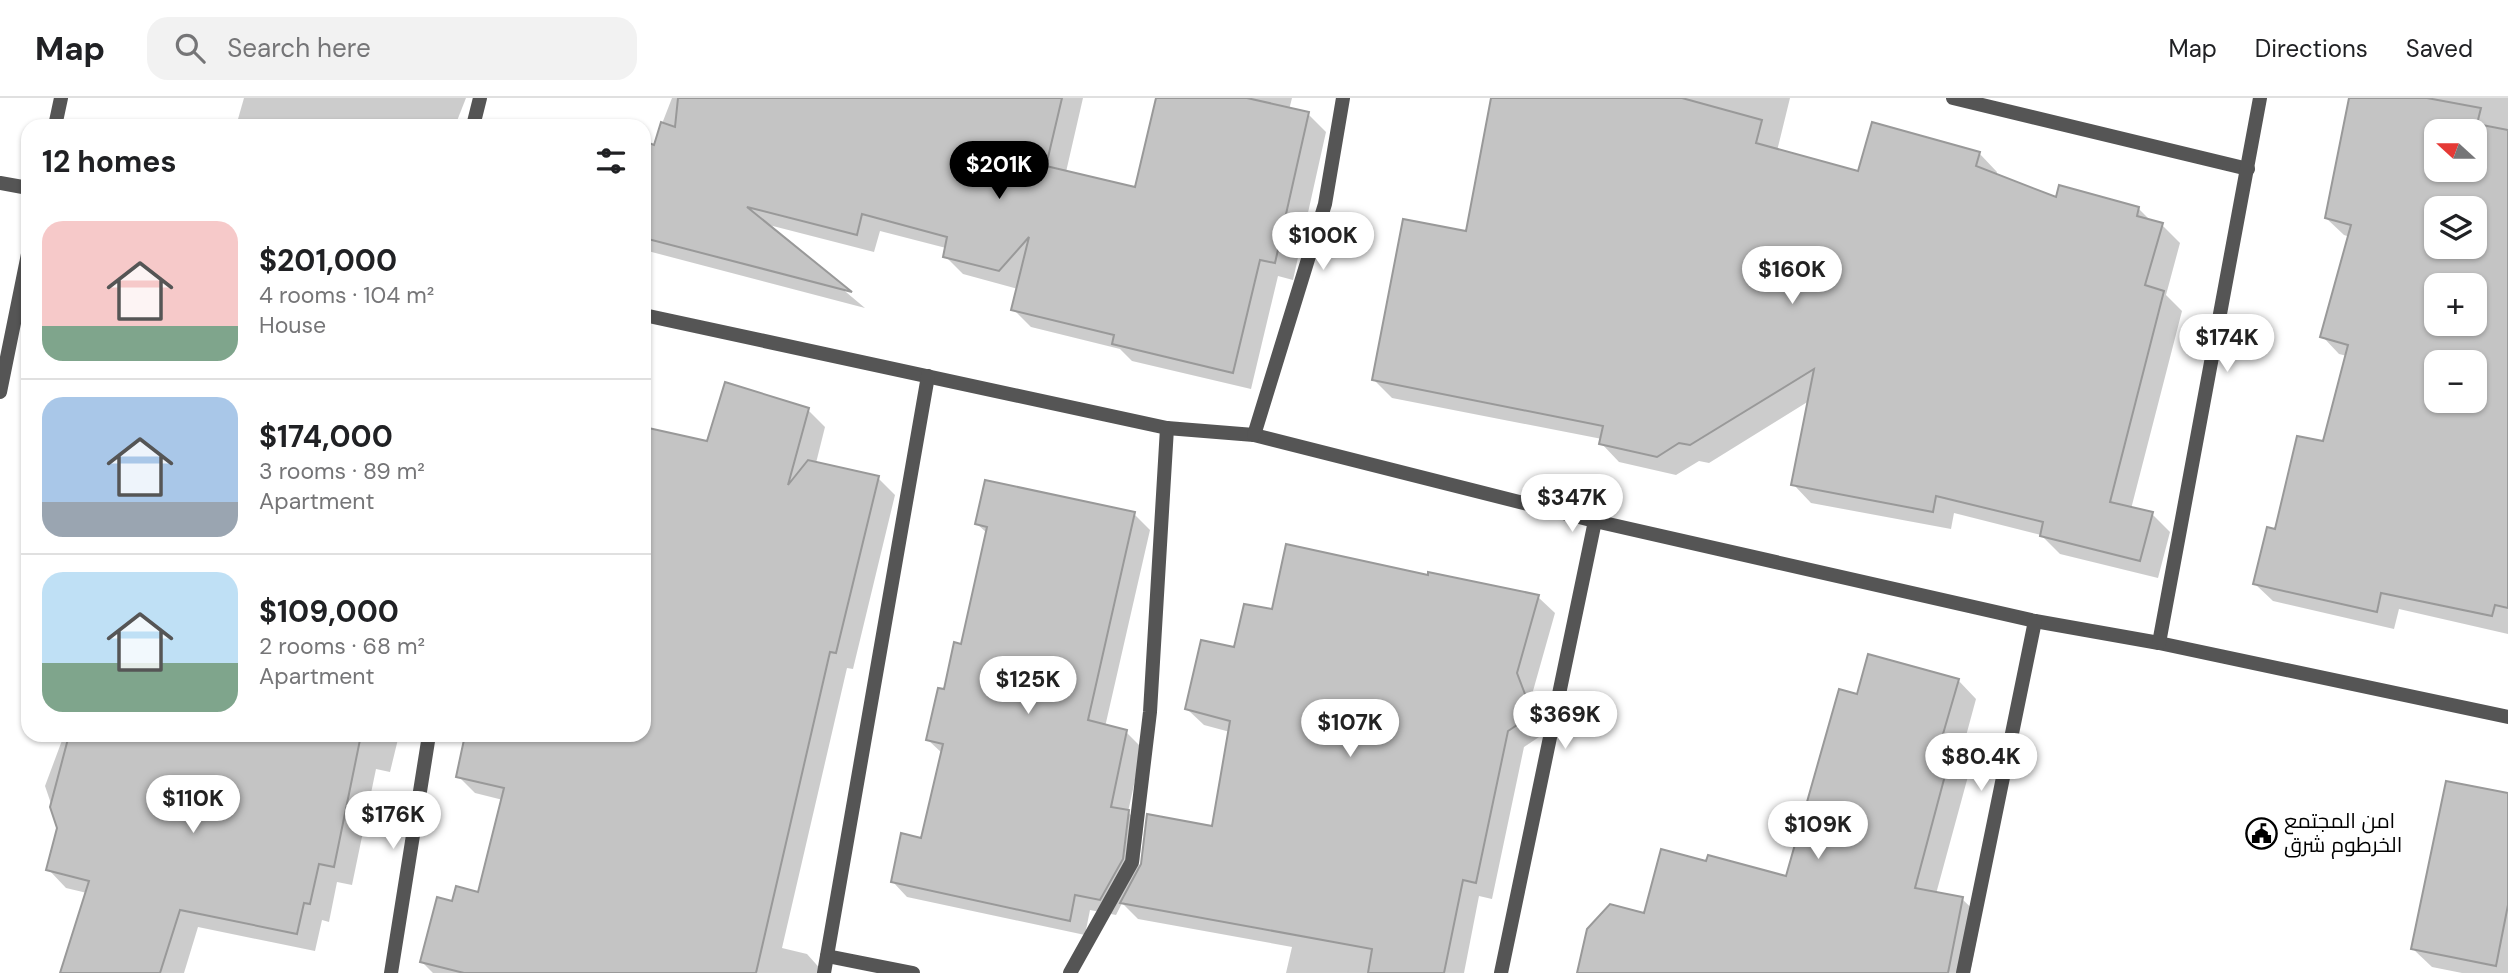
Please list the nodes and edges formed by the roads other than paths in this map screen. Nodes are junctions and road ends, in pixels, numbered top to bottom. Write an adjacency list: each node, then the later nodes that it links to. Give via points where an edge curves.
1 (61, 98): 6 (street)
2 (480, 98): 7 (street)
3 (1343, 98): 16 (street, via 1325,204)
4 (1953, 98): 8 (street)
5 (2260, 98): 8 (street)
6 (56, 119)
7 (475, 119)
8 (2248, 169): 19 (street)
9 (0, 183): 10 (street)
10 (21, 187)
11 (21, 288): 14 (street)
12 (651, 317): 13 (street)
13 (928, 376): 15 (street); 22 (street)
14 (0, 392)
15 (1167, 428): 16 (street); 26 (street, via 1150,712 1132,862)
16 (1254, 435): 17 (street)
17 (1595, 522): 18 (street); 27 (street)
18 (2035, 621): 19 (street); 28 (street)
19 (2159, 643): 20 (street)
20 (2508, 717)
21 (428, 742): 23 (street)
22 (827, 956): 24 (street); 25 (street)
23 (391, 973)
24 (824, 973)
25 (913, 973)
26 (1070, 973)
27 (1500, 973)
28 (1963, 973)

